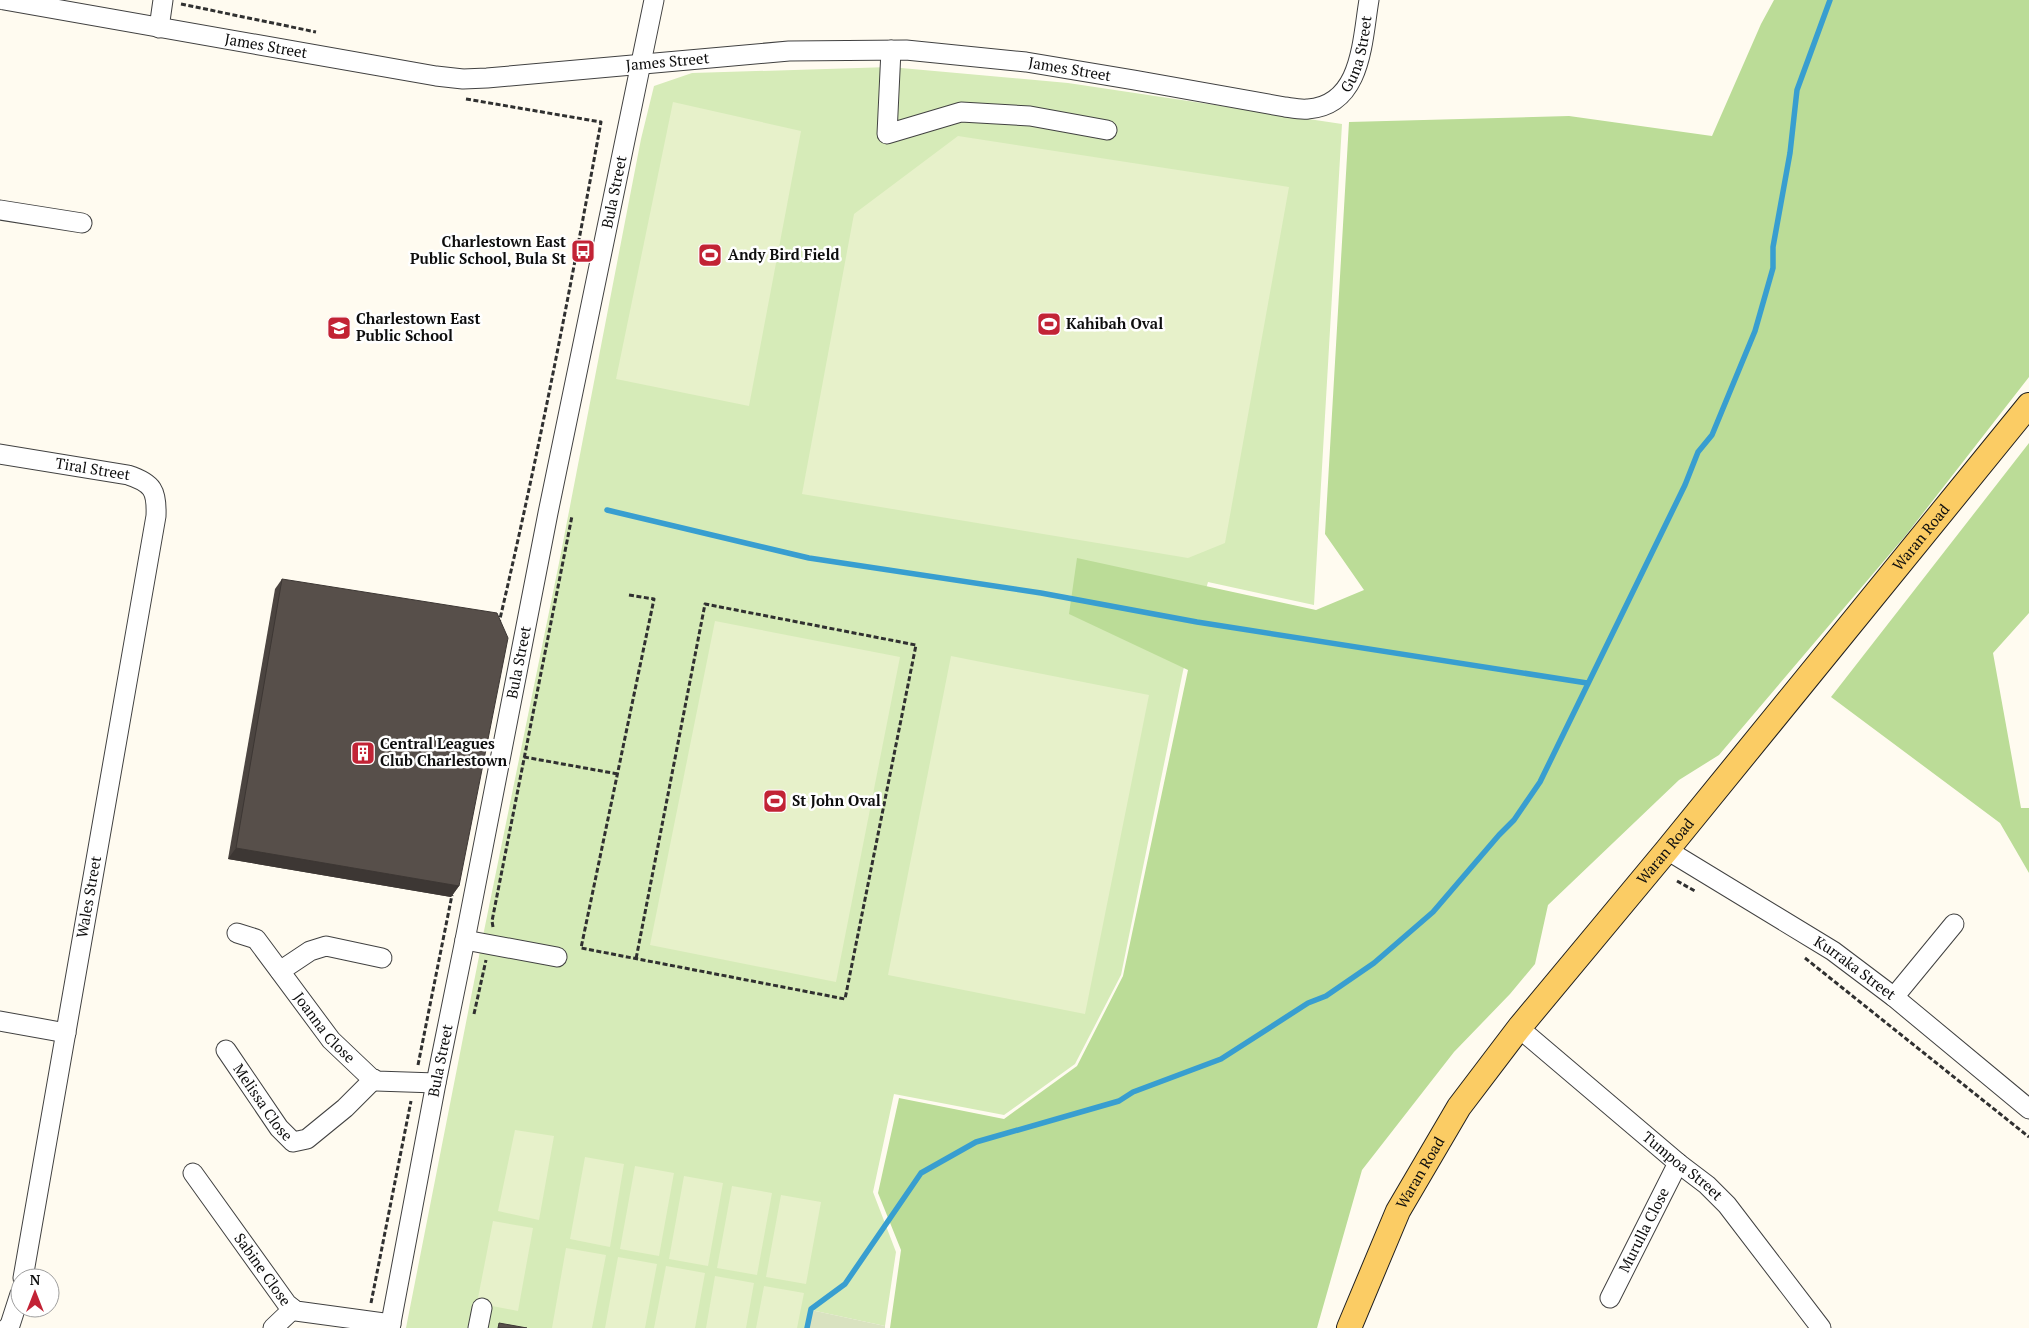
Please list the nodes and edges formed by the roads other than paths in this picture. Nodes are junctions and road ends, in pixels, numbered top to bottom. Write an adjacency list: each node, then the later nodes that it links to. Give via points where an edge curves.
1 (4, 0): 5 (street, James Street)
2 (654, 0): 7 (street, Bula Street)
3 (1369, 0): 8 (street, Guna Street, via 1356,69 1350,84)
4 (172, 2): 5 (street)
5 (159, 28): 7 (street, James Street, via 463,79)
6 (891, 50): 7 (street, James Street, via 789,51); 8 (street, James Street, via 1026,62 1308,110); 9 (street, via 887,134 961,112 1030,116)
7 (641, 65): 18 (street, Bula Street, via 550,504)
8 (1332, 103)
9 (1107, 130)
10 (0, 210): 11 (street)
11 (82, 223)
12 (2029, 405): 15 (main road, Waran Road)
13 (0, 454): 14 (street, Tiral Street, via 143,480 152,489)
14 (156, 516): 25 (street, Wales Street)
15 (1666, 850): 22 (street, Kurraka Street, via 1833,951); 24 (main road, Waran Road)
16 (1954, 924): 22 (street)
17 (237, 933): 21 (street, Joanna Close, via 256,939)
18 (466, 940): 19 (street, via 491,938); 28 (street, Bula Street)
19 (557, 957)
20 (382, 958): 21 (street, via 326,946 310,951)
21 (280, 971): 27 (street, Joanna Close, via 331,1040)
22 (1894, 997): 29 (street, Kurraka Street)
23 (0, 1021): 25 (street)
24 (1519, 1028): 30 (street, Tumpoa Street); 39 (main road, Waran Road, via 1459,1107 1398,1211)
25 (66, 1033): 32 (street, Wales Street)
26 (226, 1050): 27 (street, Melissa Close, via 292,1142 307,1139)
27 (374, 1079): 28 (street)
28 (436, 1082): 36 (street, Bula Street)
29 (2029, 1109)
30 (1678, 1163): 33 (street, Murulla Close); 40 (street, Tumpoa Street, via 1727,1205)
31 (193, 1173): 35 (street, Sabine Close)
32 (25, 1268)
33 (1610, 1298)
34 (482, 1308): 38 (street)
35 (293, 1309): 36 (street, Sabine Close); 37 (street)
36 (391, 1326)
37 (273, 1328)
38 (478, 1328)
39 (1349, 1328)
40 (1821, 1328)

